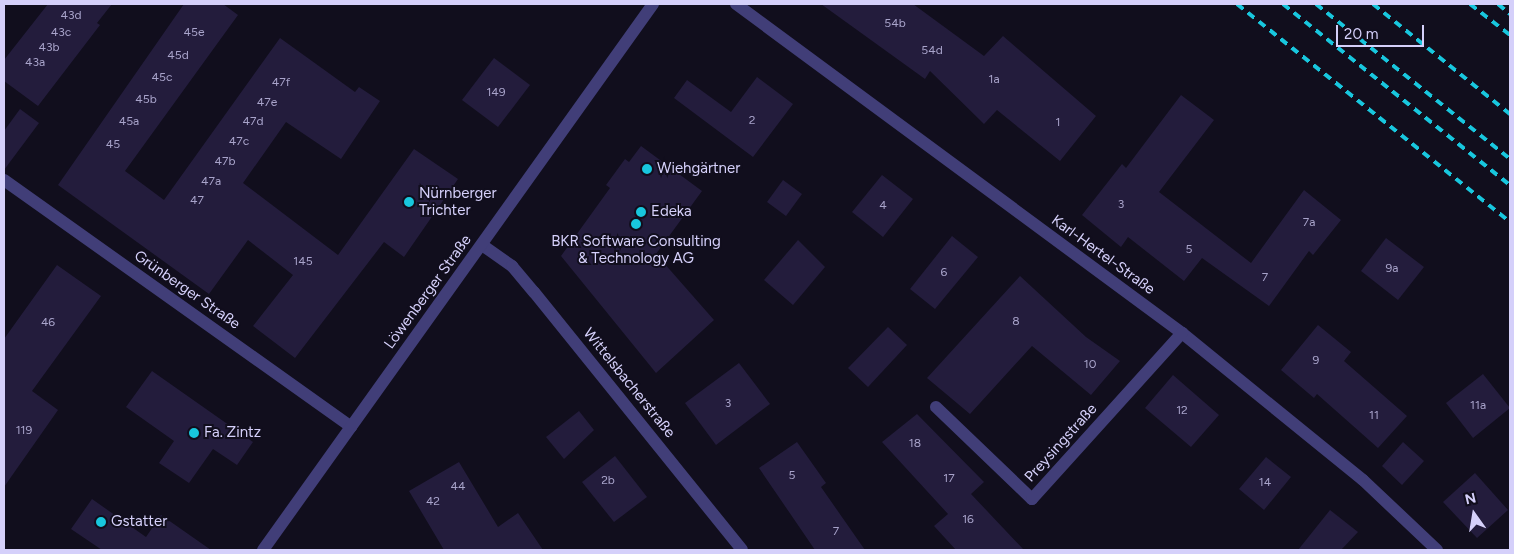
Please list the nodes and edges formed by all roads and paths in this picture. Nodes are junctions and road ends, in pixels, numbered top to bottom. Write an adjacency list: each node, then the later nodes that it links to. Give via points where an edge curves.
1 (653, 4): 4 (street, Löwenberger Straße)
2 (736, 4): 5 (street, Karl-Hertel-Straße)
3 (4, 180): 7 (street, Grünberger Straße)
4 (482, 245): 7 (street, Löwenberger Straße); 9 (street, Wittelsbacherstraße, via 512,266)
5 (1182, 333): 6 (street, Preysingstraße, via 1032,499); 10 (street, Karl-Hertel-Straße, via 1363,480)
6 (936, 407)
7 (351, 427): 8 (street, Löwenberger Straße)
8 (263, 550)
9 (742, 550)
10 (1437, 550)

